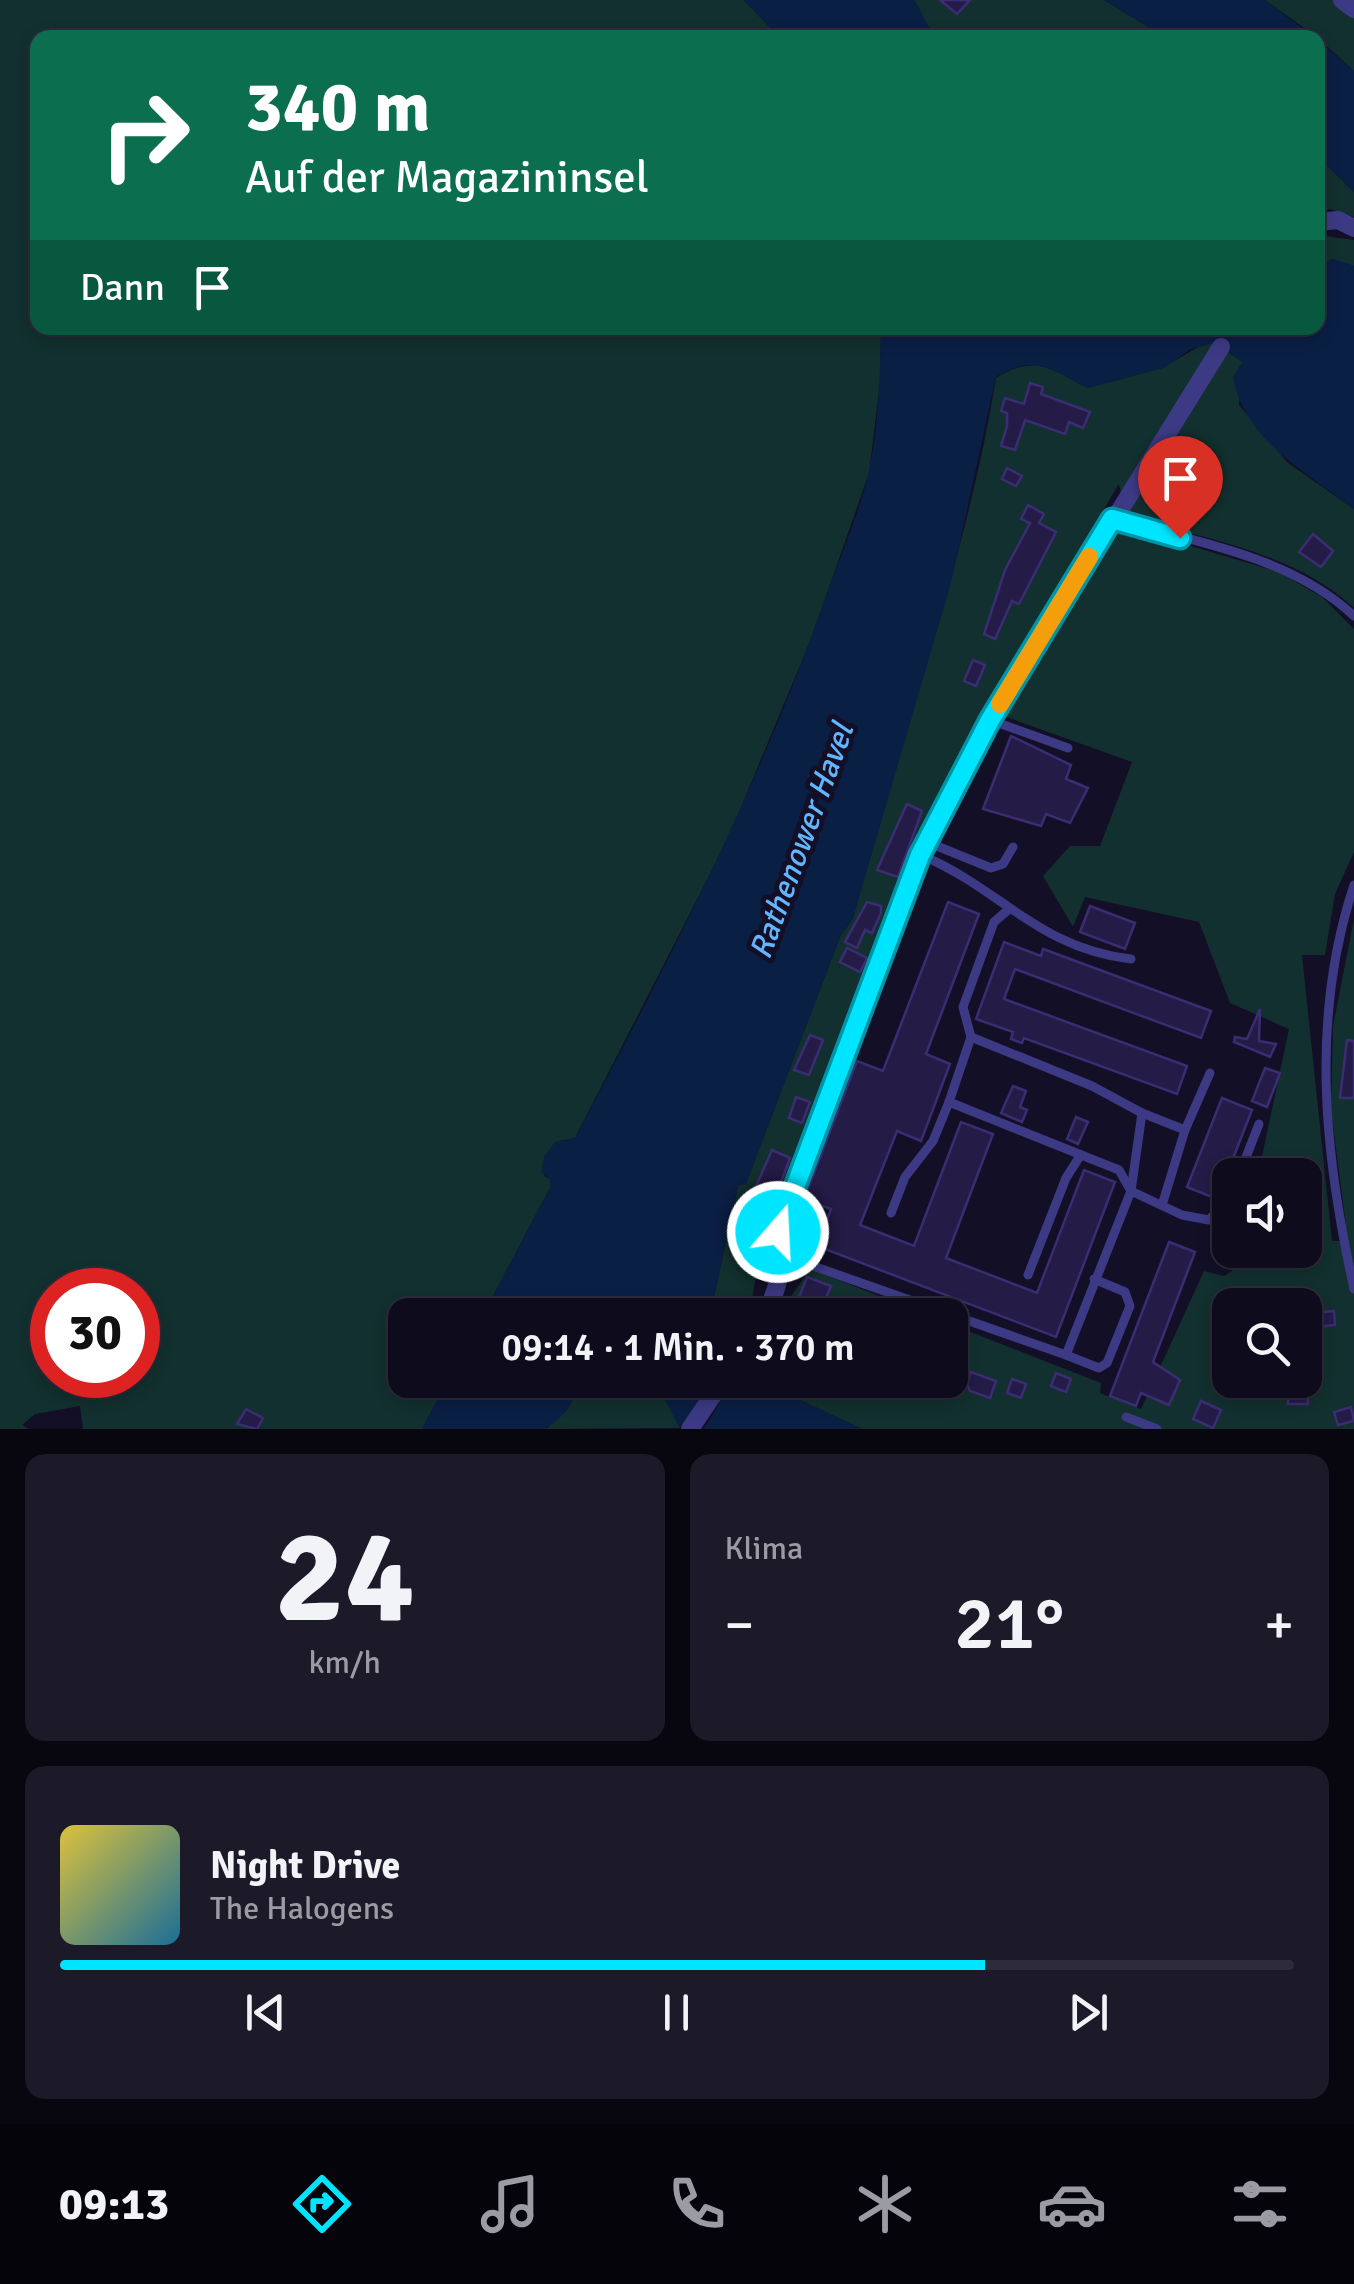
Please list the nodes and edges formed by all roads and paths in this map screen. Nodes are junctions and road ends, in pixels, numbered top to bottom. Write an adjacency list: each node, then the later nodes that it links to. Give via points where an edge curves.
1 (1342, 0): 2 (street)
2 (1354, 9)
3 (1325, 221): 4 (street)
4 (1354, 228)
5 (1220, 348): 6 (street)
6 (1112, 519): 7 (lane, via 1283,568 1328,592); 8 (street)
7 (1354, 616)
8 (990, 720): 9 (lane); 11 (street)
9 (1068, 748)
10 (1013, 847): 11 (lane, via 1004,864 991,868)
11 (923, 848): 13 (lane); 27 (street, via 782,1216)
12 (1354, 885): 30 (lane, via 1324,1023 1332,1169)
13 (1008, 910): 14 (lane, via 1036,929 1105,956); 15 (lane, via 994,922 964,1007)
14 (1131, 958)
15 (971, 1038): 17 (lane); 18 (lane)
16 (1210, 1072): 20 (lane)
17 (949, 1102): 21 (lane); 25 (lane)
18 (1142, 1113): 20 (lane); 23 (lane)
19 (1259, 1124): 22 (lane)
20 (1185, 1130): 24 (lane)
21 (1080, 1156): 23 (lane, via 1119,1170); 28 (lane)
22 (1246, 1158)
23 (1131, 1191): 24 (lane); 29 (lane)
24 (1162, 1202): 26 (lane, via 1182,1215)
25 (891, 1213)
26 (1212, 1218)
27 (779, 1254): 31 (street, via 782,1278); 32 (lane)
28 (1028, 1275)
29 (1094, 1279): 32 (lane); 32 (lane, via 1125,1292 1130,1306 1107,1363 1099,1368)
30 (1354, 1289)
31 (772, 1298)
32 (1066, 1355)
33 (712, 1398): 35 (street)
34 (1126, 1418): 36 (lane)
35 (690, 1429)
36 (1157, 1429)

